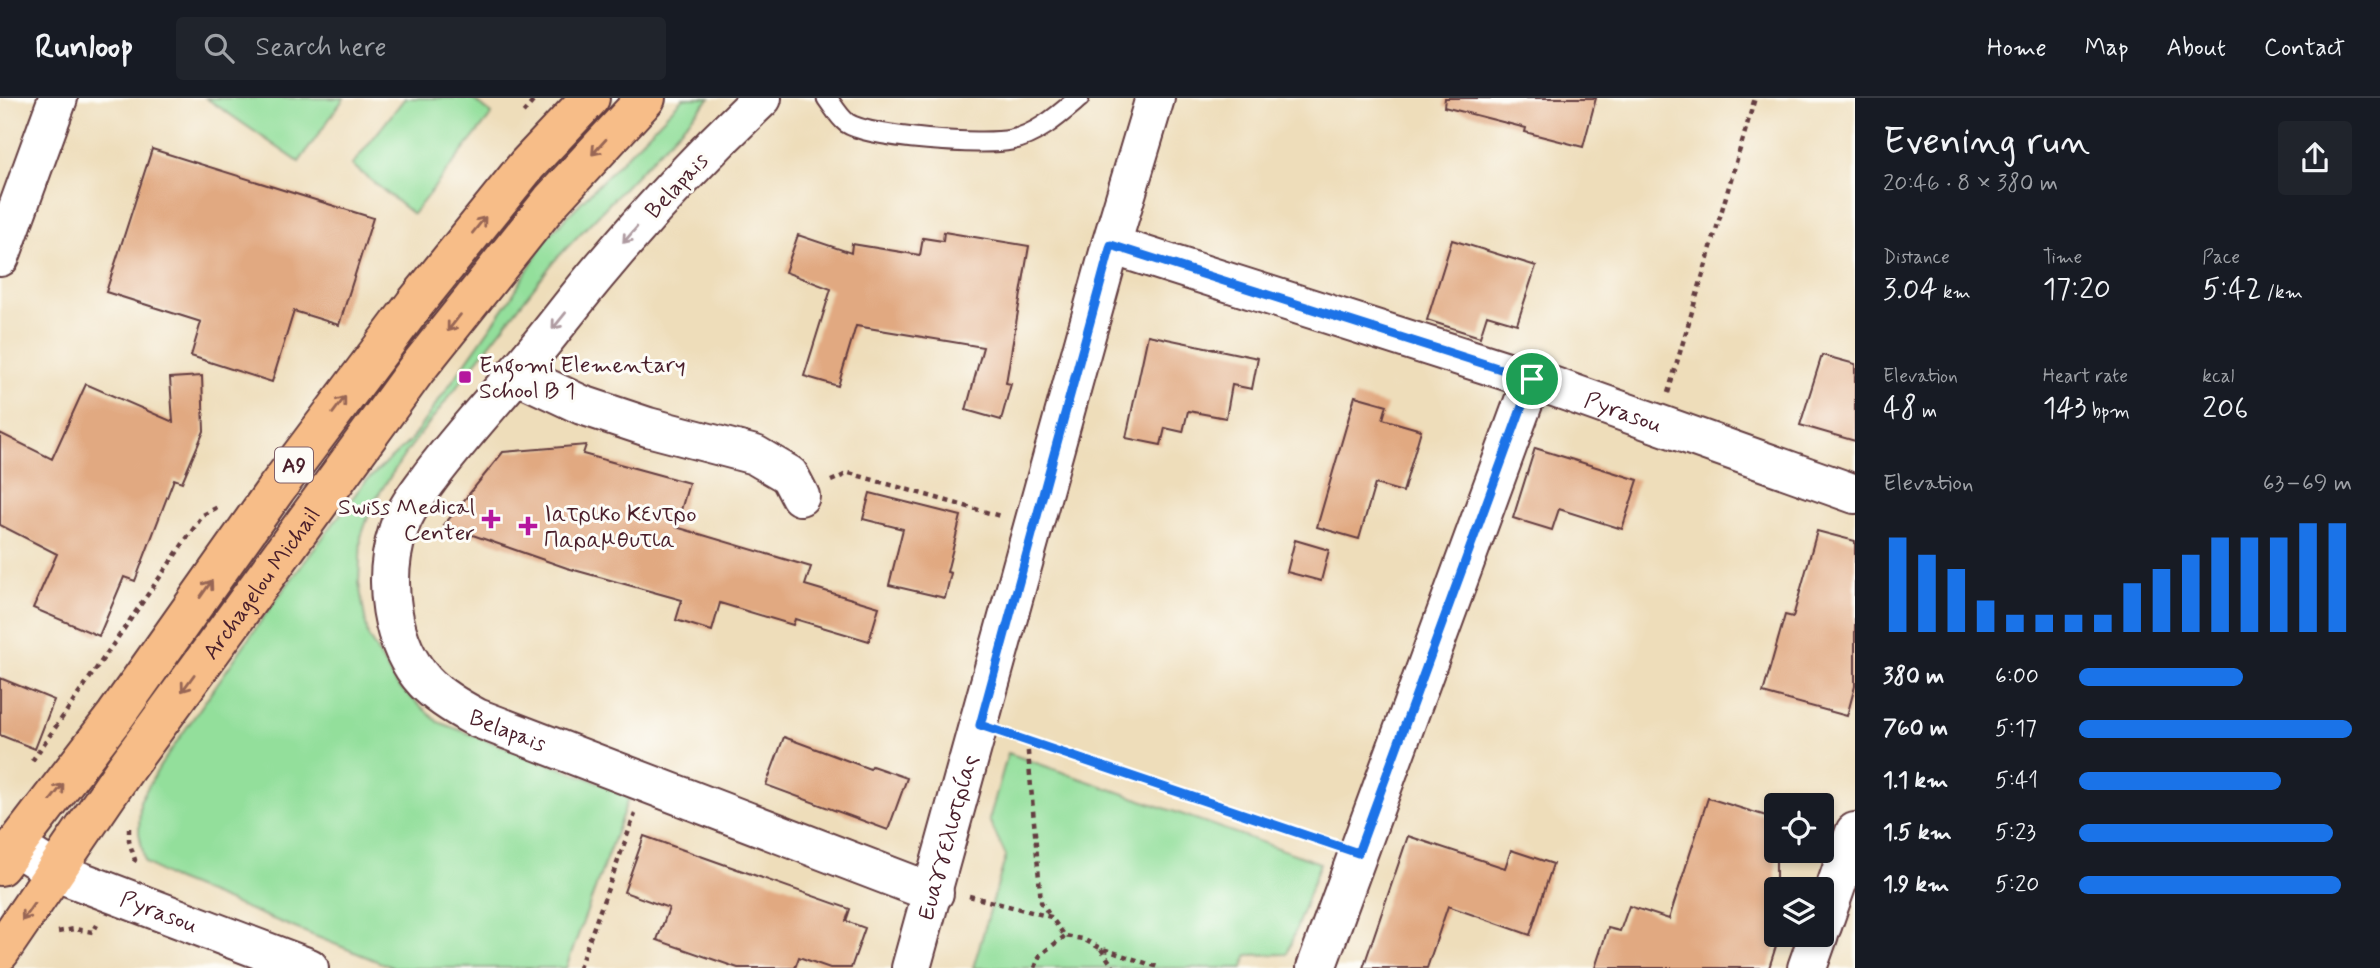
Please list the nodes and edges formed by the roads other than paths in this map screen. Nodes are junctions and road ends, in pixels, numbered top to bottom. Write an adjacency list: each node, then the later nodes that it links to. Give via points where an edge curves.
1 (58, 98): 8 (street)
2 (590, 98): 15 (main road, Archagelou Michail / A9, one-way to 2, via 116,715 414,304 527,164)
3 (646, 98): 16 (main road, Archagelou Michail / A9, one-way to 16, via 551,201 416,370 125,769)
4 (762, 98): 10 (street, Belapais, one-way to 10, via 680,178)
5 (827, 98): 6 (lane, via 848,124 871,132 986,142 1014,140 1051,121)
6 (1079, 98)
7 (1155, 98): 9 (street, Ευαγγελιστρίας)
8 (2, 244)
9 (1111, 245): 11 (street, Pyrasou); 18 (street, Ευαγγελιστρίας, via 980,725)
10 (516, 374): 13 (street, via 582,405 755,455 789,475); 18 (street, Belapais, via 457,440 413,501 398,531 390,586 393,608 401,644 424,681 477,718)
11 (1532, 379): 12 (street, Pyrasou); 23 (street)
12 (1855, 494)
13 (800, 496)
14 (1855, 832): 17 (street)
15 (7, 856): 16 (street, Pyrasou)
16 (57, 872): 20 (main road, Archagelou Michail / A9, one-way to 20); 21 (street, Pyrasou)
17 (1834, 892)
18 (952, 895): 22 (street, Ευαγγελιστρίας)
19 (1814, 947): 24 (street)
20 (0, 952)
21 (309, 968)
22 (911, 968)
23 (1316, 968)
24 (1807, 968)

